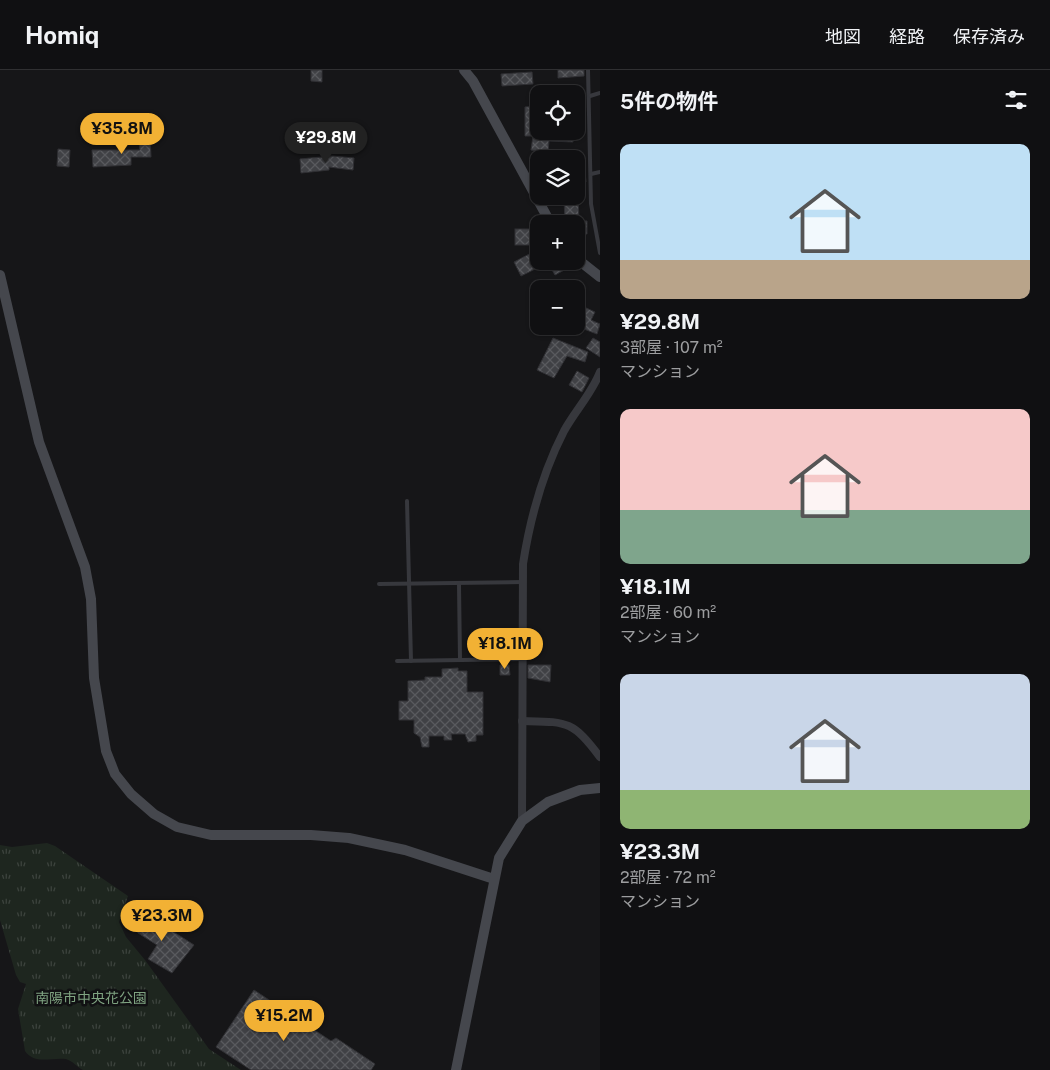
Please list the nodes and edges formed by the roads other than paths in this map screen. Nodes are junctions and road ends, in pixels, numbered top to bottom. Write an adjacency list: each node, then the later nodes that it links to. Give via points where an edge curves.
1 (464, 70): 7 (street)
2 (588, 70): 4 (lane)
3 (600, 93): 4 (lane)
4 (590, 96): 6 (lane)
5 (600, 172): 6 (lane)
6 (591, 174): 8 (lane, via 591,204)
7 (546, 215)
8 (600, 253)
9 (585, 265): 11 (street)
10 (0, 275): 26 (street, via 39,442 85,567 91,599 94,678 106,751 115,774 131,794 154,814 177,827 211,835 350,838 405,850)
11 (600, 277)
12 (600, 372): 14 (street, via 563,433 542,486 529,529)
13 (407, 501): 16 (lane)
14 (523, 582): 17 (lane); 18 (street)
15 (379, 584): 16 (lane)
16 (409, 584): 17 (lane); 21 (lane)
17 (459, 584): 19 (lane)
18 (522, 659): 19 (lane); 22 (street)
19 (460, 660): 21 (lane)
20 (397, 661): 21 (lane)
21 (411, 661)
22 (522, 720): 23 (street, via 558,722 571,727 583,734); 25 (street)
23 (600, 757)
24 (600, 788): 25 (street, via 580,790 548,802)
25 (522, 821): 26 (street, via 499,858)
26 (494, 879): 27 (street)
27 (456, 1070)

